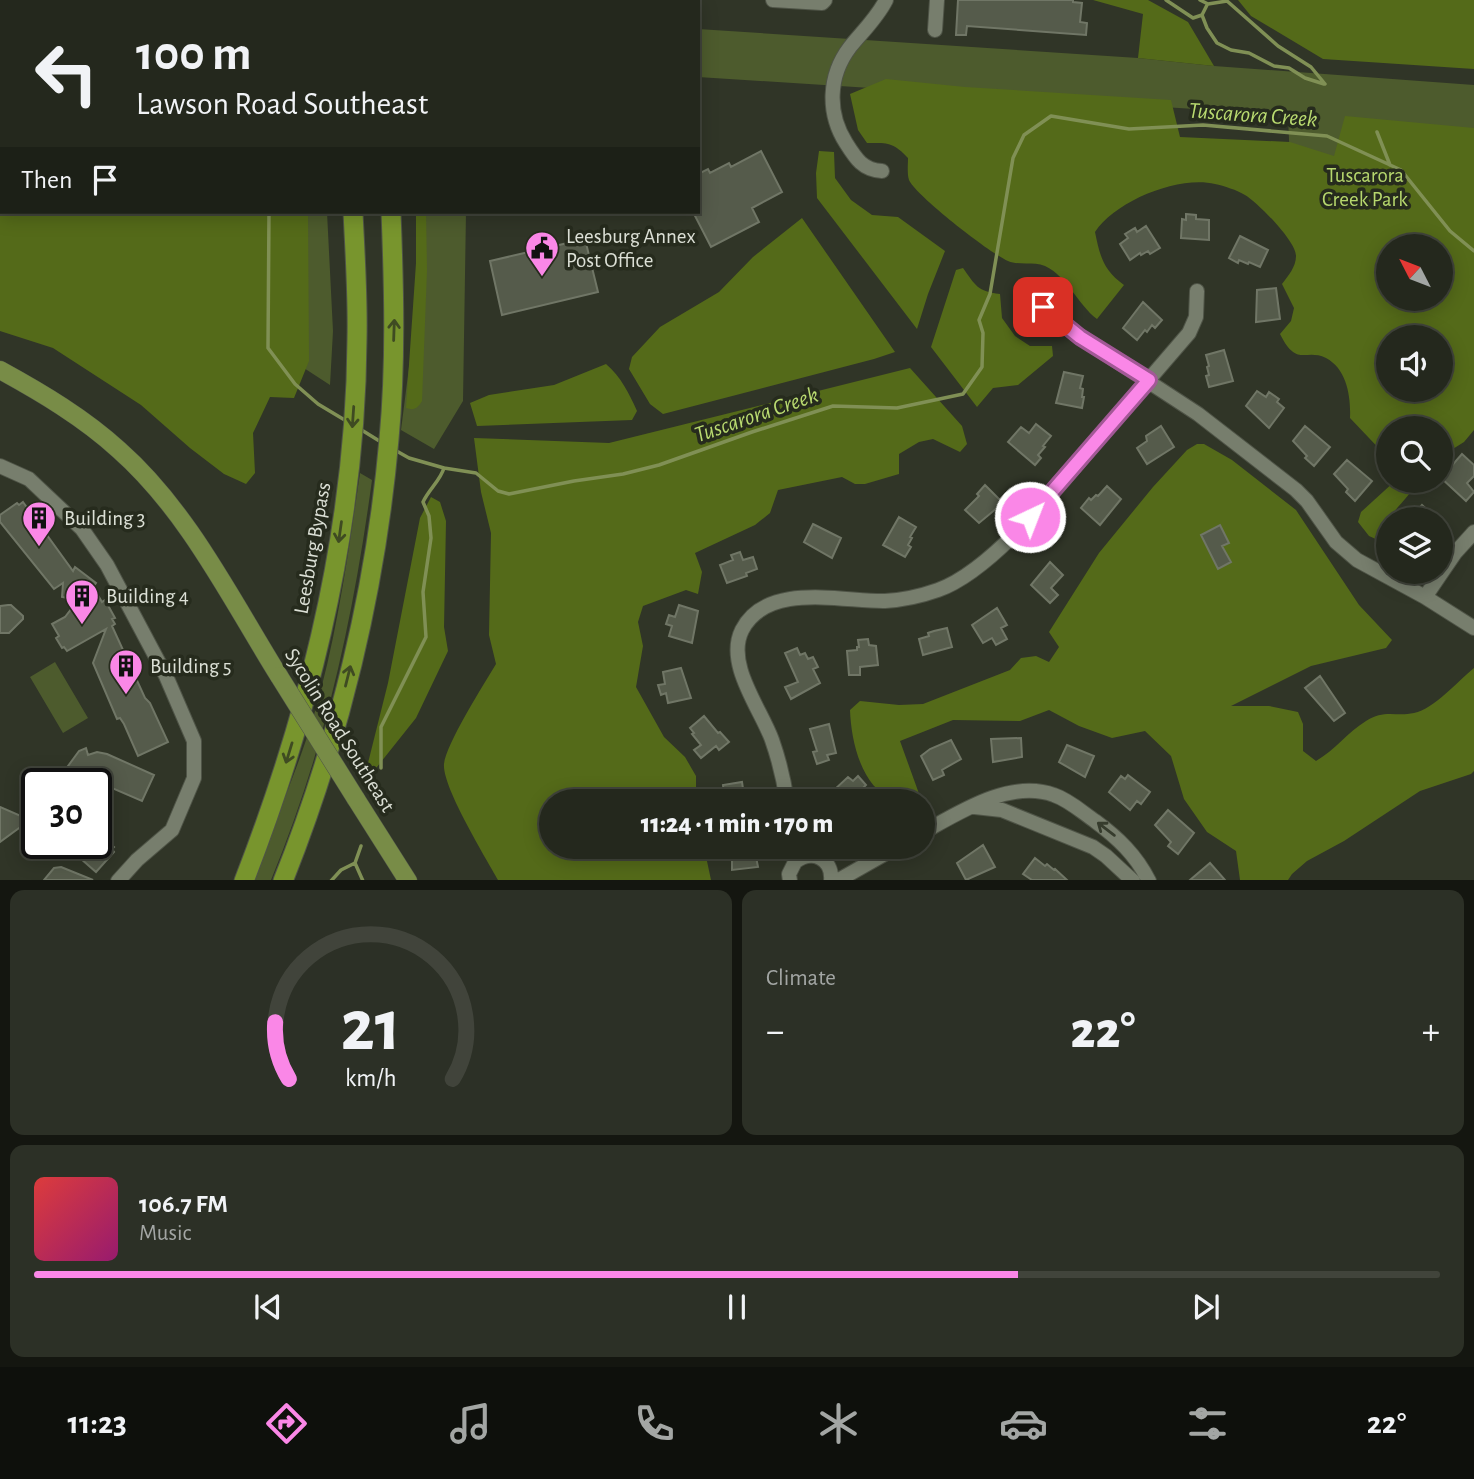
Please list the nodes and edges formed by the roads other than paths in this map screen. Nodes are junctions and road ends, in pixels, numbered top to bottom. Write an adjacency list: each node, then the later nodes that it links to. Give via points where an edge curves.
1 (774, 0): 2 (street, via 822,4)
2 (825, 0)
3 (886, 0): 6 (street, via 837,66 832,90 839,132 861,165)
4 (937, 0): 5 (street)
5 (935, 30)
6 (882, 172)
7 (353, 214): 24 (highway, Leesburg Bypass, one-way to 24, via 356,371 338,543 310,682 268,821)
8 (391, 214): 25 (highway, one-way to 8, via 333,736 378,536 392,399)
9 (1196, 291): 12 (street, via 1196,317 1189,333)
10 (1043, 307): 12 (street, via 1080,337)
11 (0, 370): 26 (main road, Sycolin Road Southeast, bridge, via 66,408 120,450 178,516)
12 (1149, 380): 15 (street, via 1296,489 1336,542 1357,560); 17 (street, via 1043,504 960,579 940,590 886,601 793,599 773,604 751,618 742,631 739,660 771,738)
13 (1, 469): 23 (street, via 29,479 82,529 107,565 166,676 194,741 194,778 172,830)
14 (1474, 532): 15 (street)
15 (1425, 597): 16 (street)
16 (1474, 628)
17 (785, 789)
18 (974, 807): 19 (street); 30 (street, via 1002,810 1093,847); 31 (street, one-way to 18, via 1117,838 1056,795 1021,790)
19 (935, 825)
20 (793, 859): 27 (street)
21 (822, 859): 28 (street, via 831,870)
22 (875, 859): 29 (street)
23 (118, 880)
24 (244, 880)
25 (283, 880)
26 (408, 880)
27 (790, 880)
28 (831, 880)
29 (837, 880)
30 (1133, 880)
31 (1149, 880)

